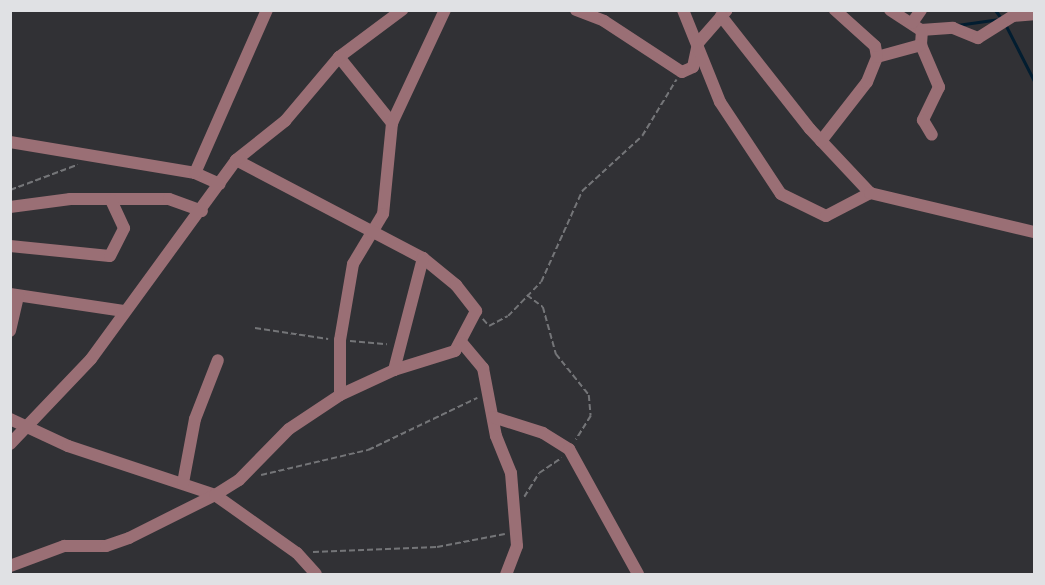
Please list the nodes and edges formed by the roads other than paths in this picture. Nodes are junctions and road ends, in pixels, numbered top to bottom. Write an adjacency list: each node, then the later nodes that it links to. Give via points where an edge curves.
1 (267, 10): 21 (street)
2 (402, 10): 14 (street)
3 (445, 10): 16 (street)
4 (576, 10): 13 (street, via 604,21 682,72 695,63)
5 (683, 10): 13 (street)
6 (835, 10): 15 (street, via 869,40)
7 (890, 10): 11 (street)
8 (921, 10): 11 (street)
9 (723, 13): 13 (street); 18 (street)
10 (1035, 14): 11 (street, via 1013,16 984,37 953,28)
11 (917, 27): 12 (street)
12 (921, 45): 15 (street); 17 (street, via 939,87 923,120)
13 (697, 48): 23 (street, via 720,102 781,194 826,216)
14 (339, 57): 16 (street); 20 (street, via 285,121)
15 (877, 57): 18 (street, via 867,82)
16 (392, 123): 27 (street, via 390,175)
17 (932, 135)
18 (821, 141): 23 (street)
19 (10, 142): 21 (street)
20 (236, 160): 22 (street); 27 (street, via 323,208)
21 (195, 173): 22 (street)
22 (220, 184): 26 (street)
23 (870, 193): 28 (street)
24 (111, 200): 25 (street); 26 (street, via 169,198); 29 (street, via 124,228 110,256)
25 (10, 207)
26 (202, 211): 32 (street)
27 (377, 229): 30 (street); 37 (street, via 353,264 340,340)
28 (1035, 232)
29 (10, 246)
30 (423, 258): 34 (street, via 456,285 476,311); 36 (street)
31 (14, 295): 32 (street); 33 (street)
32 (124, 311): 40 (street, via 91,359)
33 (10, 331)
34 (462, 343): 36 (street, via 445,357); 38 (street, via 483,368)
35 (219, 360): 42 (street, via 195,419)
36 (394, 370): 37 (street)
37 (340, 395): 43 (street, via 289,429 239,480)
38 (493, 417): 46 (street, via 518,512); 47 (street, via 543,433 569,449)
39 (10, 418): 40 (street)
40 (24, 425): 41 (street); 42 (street, via 68,446)
41 (10, 444)
42 (183, 483): 43 (street)
43 (215, 495): 44 (street, via 106,546 64,546); 45 (street, via 297,553)
44 (10, 566)
45 (316, 574)
46 (506, 574)
47 (638, 574)

